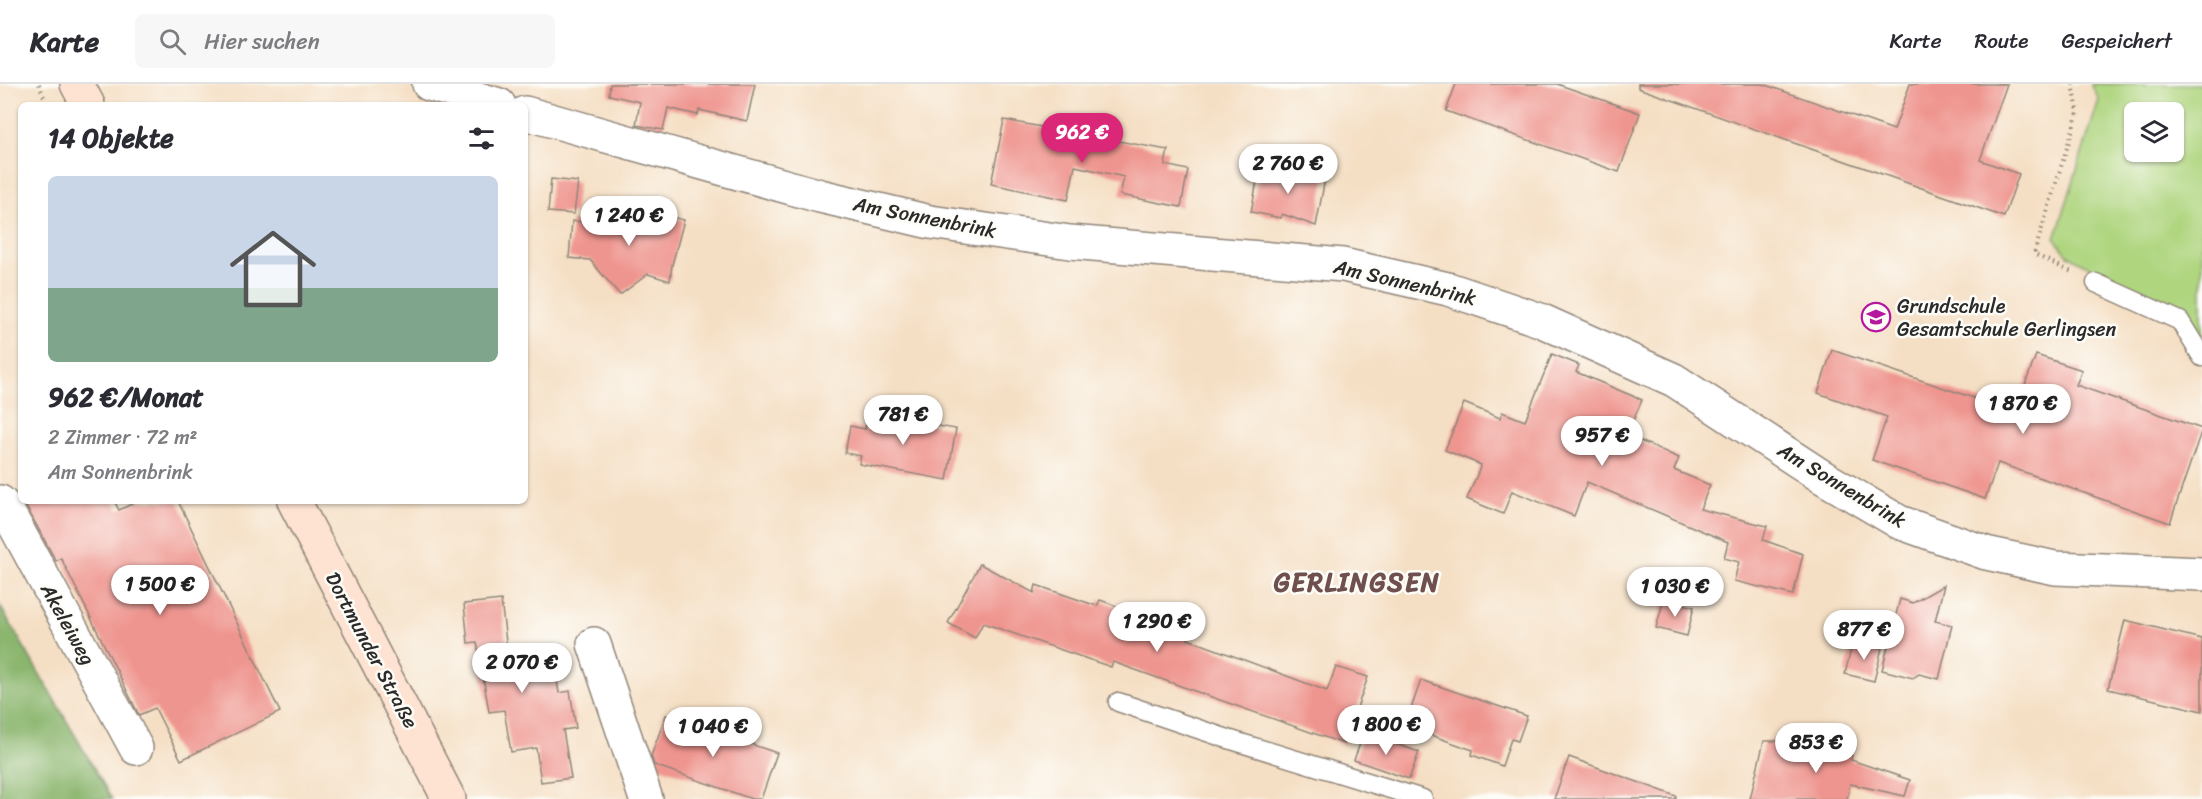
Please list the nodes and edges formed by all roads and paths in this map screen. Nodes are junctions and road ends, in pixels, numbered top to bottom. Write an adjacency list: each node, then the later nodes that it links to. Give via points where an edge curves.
1 (77, 84): 4 (main road)
2 (429, 84): 5 (street)
3 (2073, 84): 7 (path, via 2078,112 2034,254)
4 (86, 102)
5 (489, 102)
6 (528, 114): 11 (street, Am Sonnenbrink, via 820,196 930,222 1070,242 1343,265 1448,289 1540,320 1674,380 1899,522 1986,553 2055,568)
7 (2096, 283): 8 (lane, via 2180,321)
8 (2202, 357)
9 (0, 502): 14 (street, Akeleiweg)
10 (296, 504): 16 (main road, Dortmunder Straße)
11 (2202, 574)
12 (594, 644): 17 (street)
13 (1118, 702): 15 (lane)
14 (136, 748)
15 (1418, 798)
16 (449, 799)
17 (646, 799)

